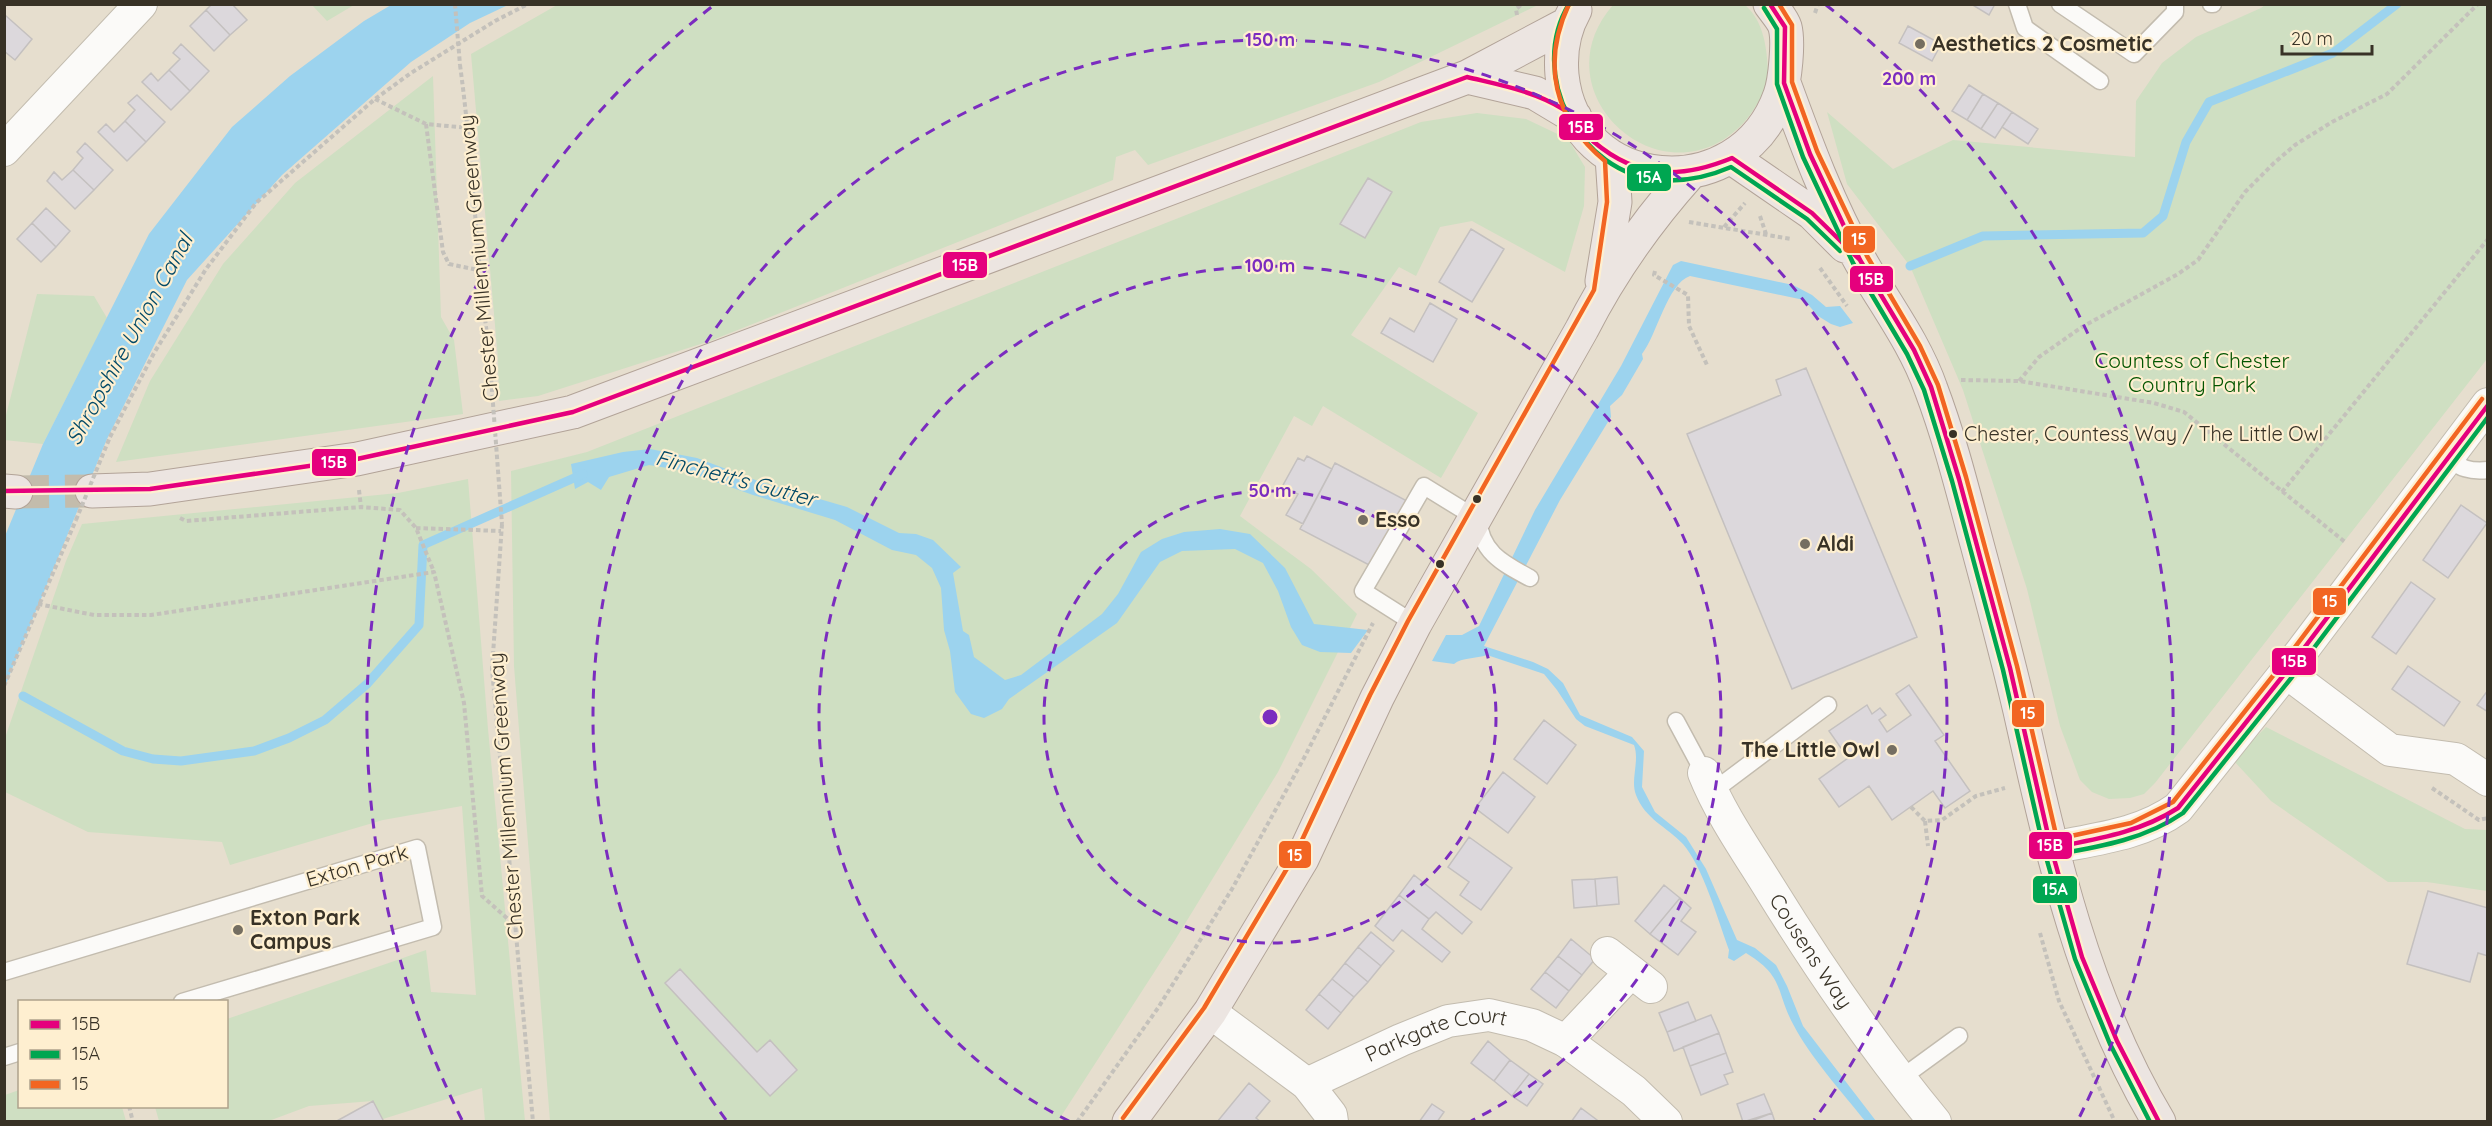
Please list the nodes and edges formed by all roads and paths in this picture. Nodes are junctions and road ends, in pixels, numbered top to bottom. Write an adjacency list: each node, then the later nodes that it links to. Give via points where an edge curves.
1 (141, 4): 17 (street)
2 (455, 4): 16 (path, Chester Millennium Greenway, bridge)
3 (528, 4): 13 (path, via 454,45)
4 (2017, 4): 11 (lane, via 2025,28)
5 (2060, 4): 6 (lane, via 2134,54 2175,12)
6 (2175, 4)
7 (2478, 4): 35 (path, via 2386,94 2332,122 2274,163 2245,192 2198,260 2082,327 2039,357)
8 (1782, 12): 12 (main road)
9 (1572, 14): 10 (main road); 14 (main road, via 1560,55 1563,87)
10 (1467, 77): 14 (main road, via 1535,93); 42 (main road, via 573,412 357,459 150,489)
11 (2100, 81)
12 (1784, 83): 19 (main road, via 1768,121 1756,138); 28 (main road, via 1810,154)
13 (375, 99): 15 (path); 53 (path, bridge, via 256,203 201,278 154,354 110,437)
14 (1575, 117): 18 (main road, via 1591,139)
15 (426, 124): 16 (path); 30 (path, via 443,252 449,264)
16 (469, 128): 30 (path, Chester Millennium Greenway)
17 (4, 150)
18 (1612, 157): 20 (main road, via 1654,172); 32 (main road, via 1615,202)
19 (1732, 158): 20 (main road); 28 (main road, via 1812,213)
20 (1690, 173): 22 (main road)
21 (1746, 203): 24 (path)
22 (1654, 213): 24 (path); 32 (main road)
23 (1760, 214): 25 (path)
24 (1724, 228): 25 (path)
25 (1766, 235): 27 (path)
26 (2487, 239): 44 (path)
27 (1799, 240)
28 (1860, 260): 36 (main road, via 1914,350)
29 (1819, 267): 33 (path)
30 (478, 270): 49 (path, Chester Millennium Greenway, bridge, via 489,350)
31 (1654, 275): 34 (path, via 1688,295 1689,326)
32 (1601, 292): 46 (main road)
33 (1853, 313)
34 (1707, 365)
35 (2019, 381): 36 (path, via 1967,378); 44 (path, via 2154,403 2184,412)
36 (1931, 387): 68 (main road, via 2010,668)
37 (2487, 405): 40 (street)
38 (506, 451): 39 (path)
39 (495, 454)
40 (2446, 458): 41 (lane, via 2463,469); 50 (street)
41 (2487, 470)
42 (92, 490)
43 (348, 490): 45 (path, via 359,489)
44 (2282, 492): 50 (path)
45 (362, 507): 47 (path, via 186,521); 48 (path, via 400,510)
46 (1477, 516): 52 (lane, via 1479,532 1498,560); 54 (lane, via 1424,486 1363,591); 55 (main road)
47 (178, 517)
48 (416, 528): 49 (path); 51 (path)
49 (501, 531): 69 (path, Chester Millennium Greenway, via 492,669)
50 (2369, 562): 56 (street)
51 (434, 572): 53 (path, via 151,615 94,615); 69 (path, via 464,703 482,897)
52 (1530, 578)
53 (38, 604): 57 (path)
54 (1384, 604): 55 (lane); 80 (path, via 1232,888 1158,1008)
55 (1415, 624): 74 (main road, via 1302,859)
56 (2286, 672): 61 (street, via 2390,750 2456,759); 68 (street, via 2178,808 2142,828)
57 (4, 686)
58 (1828, 705): 62 (lane)
59 (1676, 721): 62 (lane)
60 (2002, 777): 63 (path)
61 (2487, 780)
62 (1708, 782): 77 (street, Cousens Way, via 1794,928)
63 (2005, 788): 64 (path); 66 (path, via 1976,796 1942,820)
64 (2007, 799)
65 (1911, 807): 66 (path)
66 (1925, 821): 67 (path)
67 (1928, 846)
68 (2051, 848): 86 (main road, via 2082,957 2117,1041)
69 (516, 926): 79 (path, Chester Millennium Greenway)
70 (2040, 932): 85 (path, via 2059,1001)
71 (1607, 953): 76 (street, via 1641,980)
72 (4, 972): 73 (lane, Exton Park, via 417,848 433,927)
73 (189, 1000)
74 (1210, 1012): 78 (street); 81 (main road)
75 (1959, 1036): 77 (lane)
76 (1566, 1041): 78 (street, Parkgate Court, via 1532,1025 1489,1015 1448,1021); 83 (street, Parkgate Court, via 1634,1091)
77 (1900, 1079): 84 (street, Cousens Way)
78 (1307, 1084): 82 (street, via 1331,1115)
79 (533, 1122)
80 (1077, 1122)
81 (1129, 1122)
82 (1332, 1122)
83 (1666, 1122)
84 (1935, 1122)
85 (2115, 1122)
86 (2159, 1122)

